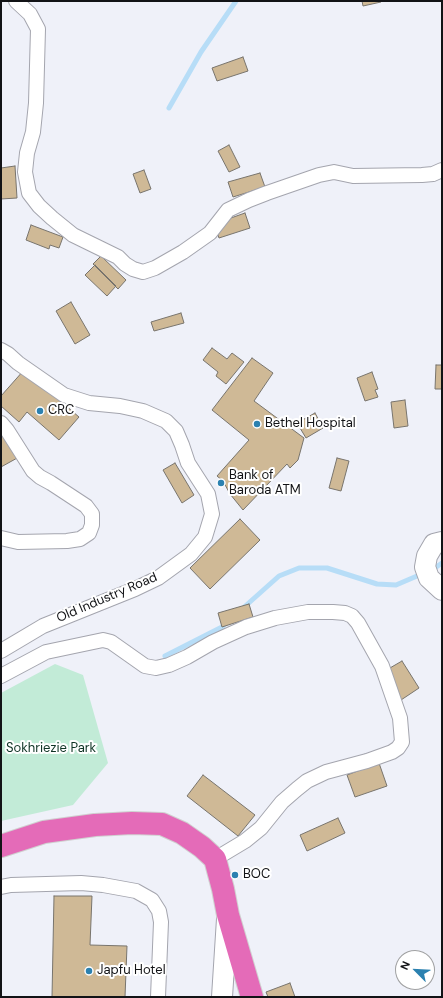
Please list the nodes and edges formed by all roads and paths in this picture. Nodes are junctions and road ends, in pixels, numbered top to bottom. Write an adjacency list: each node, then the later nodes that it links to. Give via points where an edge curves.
1 (16, 1): 2 (street, via 30,14 38,29 36,103 33,132 27,153 29,193 39,206 73,234 118,257 133,269 143,272 155,268 183,252 210,233 228,210 319,175 334,172 353,176 422,175)
2 (442, 170)
3 (1, 350): 8 (street, Old Industry Road, via 64,395 89,403 143,411 166,420 176,431 188,463 208,494 212,514 205,536 191,554 158,578 43,626)
4 (1, 423): 5 (street, via 40,477 86,506 92,514 92,525 89,533 80,539 67,541 18,542)
5 (1, 538)
6 (442, 542): 7 (main road, via 434,544 427,556 425,568 430,578)
7 (442, 590)
8 (1, 651)
9 (1, 676): 11 (street, via 46,652 103,640 111,642 145,666 156,668 187,657 246,627 275,618 308,612 344,613 352,616 382,666 400,718 402,742 392,752 326,772 307,781 282,802 261,828)
10 (1, 846): 11 (highway, via 44,832 95,825 162,824 202,846)
11 (215, 859): 13 (highway)
12 (1, 887): 14 (street, via 81,883 136,891 152,900 159,911 161,922)
13 (228, 915): 15 (main road); 16 (highway)
14 (158, 997)
15 (222, 997)
16 (252, 997)

